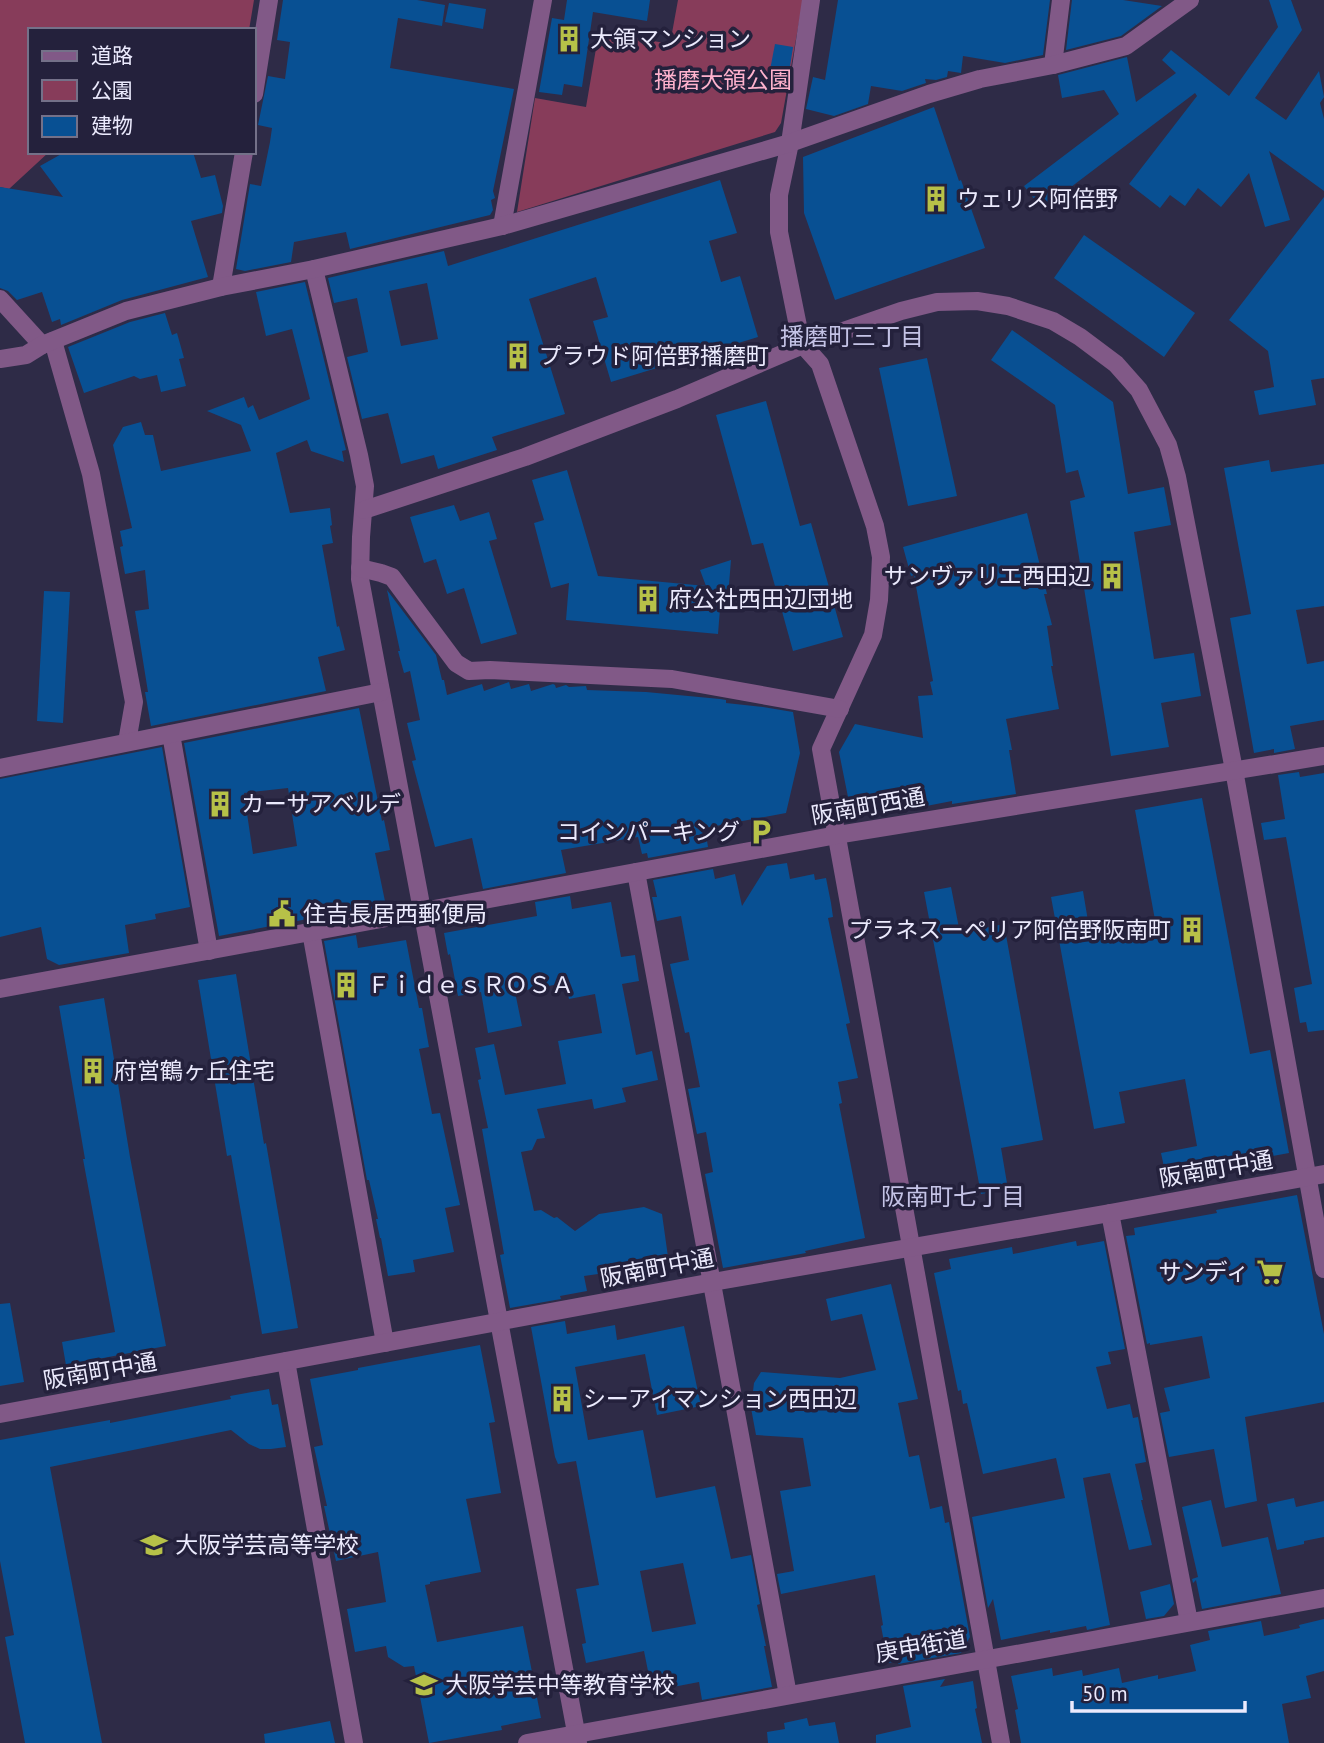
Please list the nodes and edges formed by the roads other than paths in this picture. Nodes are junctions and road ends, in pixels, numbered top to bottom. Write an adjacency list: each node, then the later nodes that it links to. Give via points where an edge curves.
1 (270, 0): 7 (street)
2 (543, 0): 10 (street)
3 (811, 0): 8 (street)
4 (1061, 0): 6 (street)
5 (1191, 0): 6 (street, via 1126,46)
6 (1053, 65): 8 (street, via 929,94)
7 (256, 82)
8 (790, 143): 10 (street); 15 (street, via 779,195 779,232)
9 (244, 154): 12 (street)
10 (502, 226): 11 (street)
11 (314, 269): 12 (street); 17 (street, via 359,455)
12 (221, 287): 14 (street, via 126,311)
13 (0, 299): 14 (street)
14 (48, 343): 16 (street, via 26,355); 22 (street, via 91,474 134,702)
15 (803, 345): 17 (street, via 525,457); 20 (street, via 820,364 875,526 881,557 873,635); 25 (street, via 901,310 937,302 977,301 1053,321 1116,364 1139,390 1168,445)
16 (0, 359)
17 (364, 510): 18 (street)
18 (360, 568): 19 (street); 20 (street, via 392,577 456,663 469,671 671,679)
19 (382, 692): 21 (street); 28 (street)
20 (840, 709): 26 (street, via 821,749)
21 (171, 734): 22 (street); 30 (street)
22 (127, 742): 24 (street)
23 (1324, 757): 25 (street, 阪南町西通)
24 (0, 768)
25 (1234, 770): 26 (street, 阪南町西通); 32 (street)
26 (837, 835): 27 (street, 阪南町西通); 34 (street)
27 (636, 872): 28 (street, 阪南町西通); 36 (street)
28 (422, 912): 29 (street, 阪南町西通); 37 (street)
29 (310, 932): 30 (street, 阪南町西通); 38 (street)
30 (209, 951): 31 (street, 阪南町西通)
31 (0, 989)
32 (1316, 1175): 33 (street, 阪南町中通); 35 (street)
33 (1110, 1213): 34 (street, 阪南町中通); 42 (street)
34 (911, 1247): 36 (street, 阪南町中通); 43 (street)
35 (1324, 1269)
36 (713, 1282): 37 (street, 阪南町中通); 44 (street)
37 (499, 1322): 38 (street, 阪南町中通); 45 (street)
38 (385, 1343): 39 (street, 阪南町中通)
39 (286, 1361): 40 (street, 阪南町中通); 46 (street)
40 (0, 1414)
41 (1324, 1598): 42 (street, 庚申街道)
42 (1189, 1622): 43 (street, 庚申街道)
43 (986, 1660): 44 (street, 庚申街道); 48 (street)
44 (788, 1695): 45 (street, 庚申街道)
45 (577, 1739): 47 (street, 庚申街道)
46 (354, 1743)
47 (527, 1743)
48 (1002, 1743)

